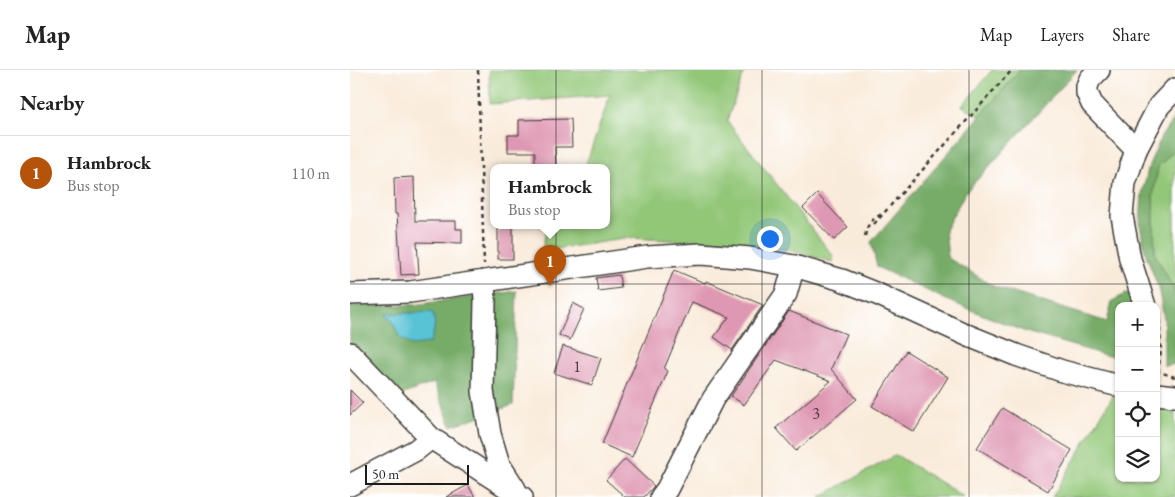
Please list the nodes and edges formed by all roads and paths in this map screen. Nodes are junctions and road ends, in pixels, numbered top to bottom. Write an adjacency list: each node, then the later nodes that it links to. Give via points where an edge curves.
1 (478, 70): 10 (path)
2 (1012, 70): 6 (path)
3 (1098, 70): 5 (street, via 1087,86 1092,104)
4 (1175, 89): 5 (street, via 1159,106)
5 (1136, 150): 12 (street, via 1126,183 1122,216 1130,259)
6 (885, 212): 7 (path); 8 (path, via 871,220)
7 (874, 224)
8 (865, 236)
9 (794, 266): 10 (street, via 701,254); 18 (street, via 860,287 1016,355); 24 (street, via 786,294 713,399)
10 (484, 276): 11 (street, via 410,292); 23 (street, via 483,391 488,425 499,464)
11 (350, 294)
12 (1149, 302)
13 (1160, 318): 15 (path)
14 (350, 353): 21 (street)
15 (1160, 356)
16 (1160, 373): 17 (path)
17 (1175, 377)
18 (1115, 385)
19 (1160, 394): 20 (street)
20 (1175, 396)
21 (431, 438): 22 (street, via 416,450); 23 (street)
22 (350, 485)
23 (520, 495)
24 (661, 497)

